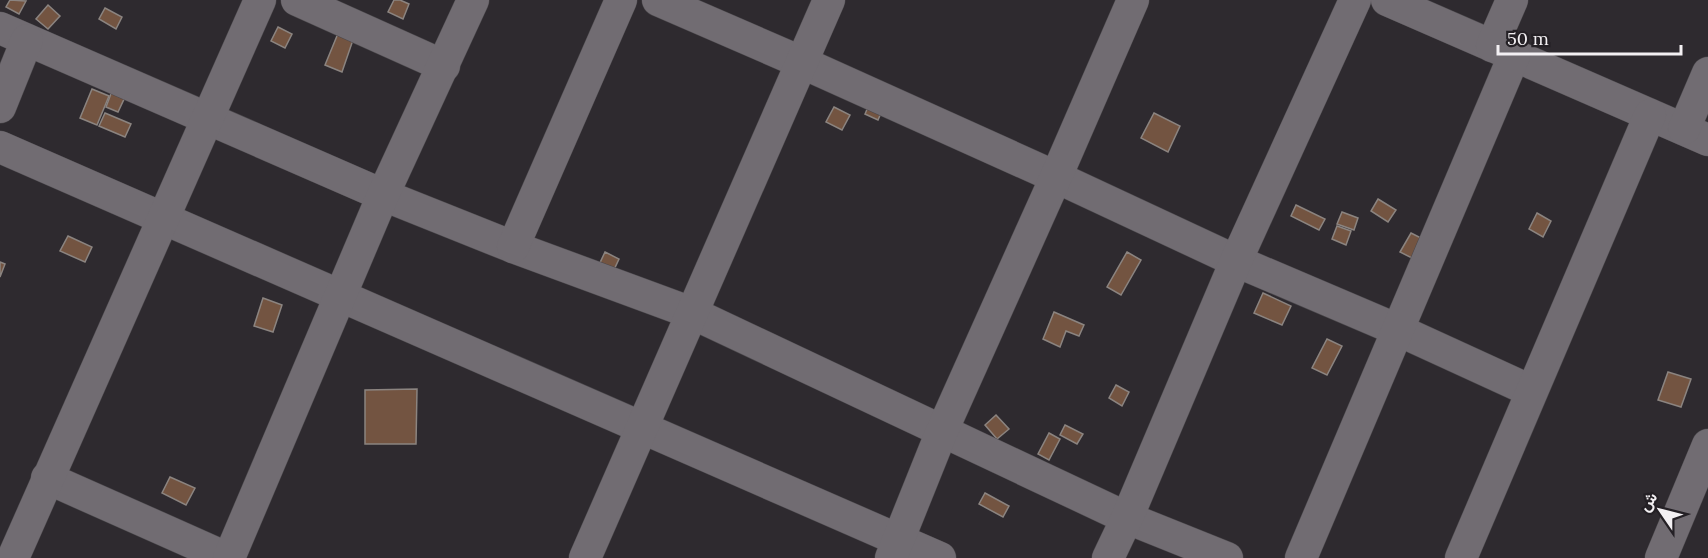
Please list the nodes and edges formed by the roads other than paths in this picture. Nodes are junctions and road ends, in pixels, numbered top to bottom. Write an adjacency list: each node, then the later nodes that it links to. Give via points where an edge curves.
1 (260, 0): 18 (street)
2 (297, 0): 14 (street)
3 (473, 0): 14 (street)
4 (621, 0): 24 (street)
5 (658, 0): 13 (street)
6 (829, 0): 13 (street)
7 (1133, 0): 21 (street)
8 (1355, 0): 25 (street)
9 (1387, 0): 12 (street)
10 (1512, 0): 12 (street)
11 (14, 34): 16 (street); 18 (street)
12 (1503, 51): 17 (street); 28 (street)
13 (803, 63): 21 (street); 27 (street)
14 (444, 66): 22 (street)
15 (1708, 73): 19 (street)
16 (0, 106)
17 (1650, 115): 19 (street); 29 (street)
18 (206, 119): 22 (street); 23 (street)
19 (1696, 135)
20 (0, 147): 23 (street)
21 (1056, 177): 25 (street); 31 (street)
22 (383, 195): 24 (street); 26 (street)
23 (163, 219): 26 (street); 33 (street)
24 (513, 248): 27 (street)
25 (1236, 261): 28 (street); 34 (street)
26 (341, 296): 30 (street); 37 (street)
27 (692, 313): 30 (street); 31 (street)
28 (1398, 330): 29 (street); 42 (street)
29 (1531, 391): 43 (street)
30 (642, 427): 35 (street); 38 (street)
31 (942, 431): 34 (street); 35 (street)
32 (1708, 446): 44 (street)
33 (47, 478): 36 (street); 37 (street)
34 (1127, 518): 40 (street); 41 (street)
35 (895, 549): 39 (street)
36 (13, 558)
37 (228, 558)
38 (585, 558)
39 (940, 558)
40 (1108, 558)
41 (1227, 558)
42 (1301, 558)
43 (1461, 558)
44 (1661, 558)

